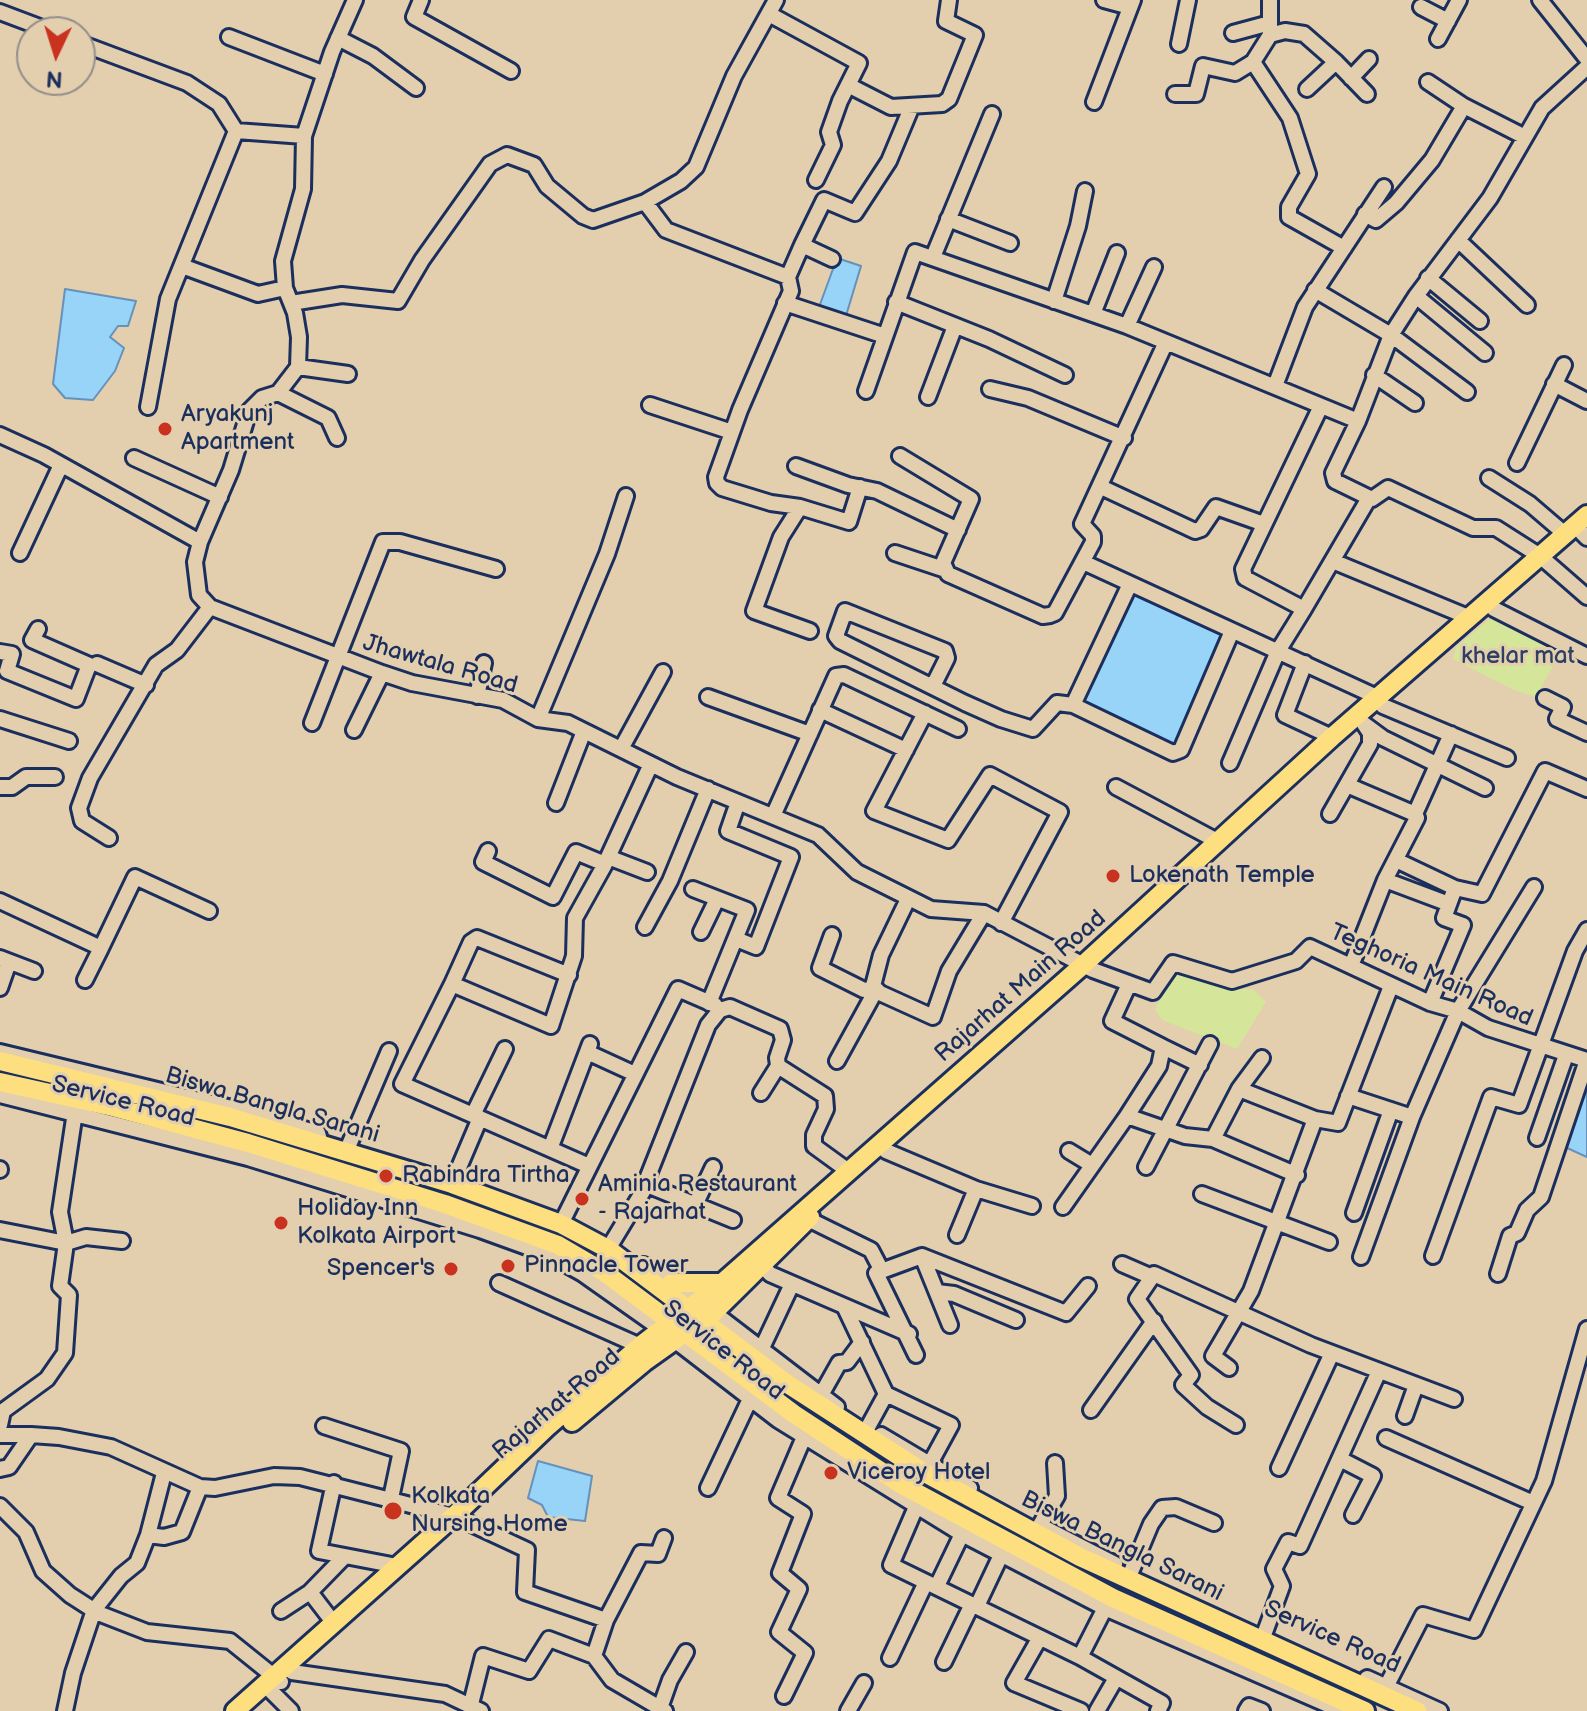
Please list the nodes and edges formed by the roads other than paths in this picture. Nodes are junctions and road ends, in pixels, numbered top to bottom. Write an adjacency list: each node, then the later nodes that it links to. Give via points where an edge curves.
1 (421, 0): 26 (street, via 414,17)
2 (776, 0): 12 (street)
3 (949, 0): 36 (street, via 946,21 975,35 964,68 949,99)
4 (1104, 0): 10 (street)
5 (1188, 0): 19 (street)
6 (1270, 0): 14 (street)
7 (1459, 0): 13 (street)
8 (1540, 0): 22 (street)
9 (353, 1): 17 (street)
10 (1132, 4): 35 (street)
11 (1421, 7): 13 (street)
12 (769, 14): 30 (street, via 859,63); 45 (street, via 734,76 696,167)
13 (1448, 21): 18 (street)
14 (1270, 29): 15 (street); 23 (street); 24 (street, via 1304,34)
15 (1233, 33)
16 (229, 37): 27 (street)
17 (338, 38): 27 (street); 31 (street)
18 (1438, 39)
19 (1179, 44)
20 (96, 49): 39 (street, via 187,83 219,104)
21 (1369, 59): 28 (street)
22 (1587, 59)
23 (1253, 62): 33 (street, via 1235,73 1203,66 1196,94); 51 (street, via 1290,118 1308,174 1287,213)
24 (1336, 62): 28 (street); 32 (street)
25 (1587, 67): 41 (street, via 1542,108)
26 (511, 71)
27 (325, 74): 40 (street)
28 (1351, 78): 34 (street)
29 (1428, 82): 37 (street)
30 (848, 85): 36 (street, via 891,107); 42 (street, via 829,132 833,145)
31 (416, 88)
32 (1307, 89)
33 (1175, 94)
34 (1367, 94)
35 (1094, 102)
36 (912, 106): 50 (street, via 889,161 855,213 824,200)
37 (1464, 106): 41 (street); 46 (street, via 1432,160 1396,203 1376,220)
38 (992, 114): 47 (street)
39 (236, 131): 40 (street); 55 (street)
40 (304, 136): 59 (street, via 303,189 283,261)
41 (1523, 136): 48 (street, via 1490,198)
42 (816, 180)
43 (1384, 187): 46 (street)
44 (1085, 191): 62 (street)
45 (645, 202): 57 (street, via 666,230); 64 (street, via 593,220 547,186 534,165 507,155 490,164 398,301 342,295)
46 (1365, 214): 51 (street)
47 (948, 219): 49 (street); 53 (street)
48 (1458, 240): 58 (street); 66 (street)
49 (1010, 243)
50 (802, 245): 54 (street); 57 (street)
51 (1344, 248): 60 (street)
52 (1117, 253): 67 (street)
53 (933, 257): 62 (street); 63 (street, via 913,253)
54 (832, 259)
55 (182, 266): 59 (street, via 258,294); 91 (street, via 163,316)
56 (1154, 267): 70 (street)
57 (788, 277): 65 (street, via 792,285)
58 (1428, 278): 61 (street); 68 (street)
59 (285, 288): 64 (street)
60 (1315, 290): 71 (street); 81 (street)
61 (1416, 296): 71 (street); 74 (street)
62 (1054, 301): 67 (street)
63 (896, 302): 69 (street); 72 (street)
64 (291, 303): 76 (street, via 299,337)
65 (785, 303): 72 (street); 93 (street)
66 (1527, 305)
67 (1093, 314): 70 (street)
68 (1480, 321)
69 (955, 326): 78 (street); 86 (street)
70 (1127, 326): 73 (street)
71 (1391, 335): 79 (street); 84 (street)
72 (885, 336): 83 (street)
73 (1166, 342): 81 (street); 96 (street)
74 (1485, 353)
75 (1564, 365): 80 (street)
76 (298, 367): 77 (street); 85 (street)
77 (348, 374)
78 (1065, 375)
79 (1374, 375): 88 (street); 92 (street)
80 (1554, 384): 87 (street); 99 (street)
81 (1275, 386): 90 (street)
82 (990, 389): 96 (street, via 1028,398)
83 (866, 391)
84 (1467, 392)
85 (278, 393): 95 (street, via 328,418); 106 (street, via 262,398 249,411)
86 (928, 397)
87 (1587, 401)
88 (1415, 403)
89 (650, 405): 93 (street)
90 (1321, 406): 92 (street); 109 (street)
91 (148, 407)
92 (1358, 421): 107 (street, via 1332,478)
93 (732, 432): 108 (street, via 717,483 771,503)
94 (0, 435): 100 (street)
95 (337, 438)
96 (1124, 438): 104 (street)
97 (900, 456): 111 (street, via 967,494 969,505)
98 (134, 458): 106 (street)
99 (1517, 463)
100 (61, 465): 112 (street); 113 (street)
101 (796, 466): 103 (street)
102 (1489, 478): 110 (street)
103 (860, 487): 108 (street, via 849,522); 111 (street)
104 (1101, 487): 109 (street, via 1195,531 1216,507); 116 (street, via 1082,524 1094,538)
105 (626, 496): 149 (street)
106 (220, 497): 112 (street)
107 (1369, 498): 115 (street, via 1380,497 1388,488 1473,528 1496,528); 117 (street)
108 (800, 507): 127 (street, via 781,537 754,611)
109 (1264, 524): 123 (street, via 1242,574)
110 (1582, 529): 115 (main road, Rajarhat Main Road)
111 (958, 530): 119 (street)
112 (200, 542): 122 (street, via 195,562 199,595)
113 (20, 553)
114 (895, 553): 119 (street)
115 (1543, 560): 121 (street); 124 (main road, Rajarhat Main Road); 125 (main road, Rajarhat Main Road)
116 (1083, 562): 119 (street, via 1055,613 1043,616); 120 (street)
117 (1335, 562): 123 (street); 125 (street)
118 (496, 569): 132 (street, via 383,542)
119 (943, 569)
120 (1130, 584): 128 (street); 145 (street)
121 (1587, 597)
122 (210, 607): 132 (street, Jhawtala Road); 138 (street, via 177,650 156,665)
123 (1304, 609): 129 (street)
124 (1494, 609): 131 (street); 144 (main road, Rajarhat Main Road)
125 (1468, 617): 144 (main road, Rajarhat Main Road)
126 (38, 629): 130 (street, via 32,640 89,665 76,699 7,671 12,654)
127 (810, 631)
128 (1232, 631): 129 (street); 145 (street, via 1178,752)
129 (1278, 651): 134 (street); 163 (street)
130 (0, 652)
131 (1587, 656)
132 (340, 659): 137 (street, Jhawtala Road); 150 (street)
133 (484, 663): 141 (street)
134 (1305, 663): 144 (street); 158 (street, via 1285,715)
135 (97, 664): 138 (street)
136 (663, 672): 160 (street)
137 (382, 673): 141 (street, Jhawtala Road); 153 (street)
138 (146, 685): 178 (street, via 104,750 79,808 82,821)
139 (933, 686): 139 (street, via 947,658 945,651 845,611 836,636 840,641); 140 (street)
140 (947, 693): 145 (street, via 1027,729 1057,703); 147 (street)
141 (477, 696): 149 (street, Jhawtala Road, via 503,700)
142 (708, 697): 156 (street)
143 (1545, 698): 155 (street, via 1563,707 1557,719)
144 (1380, 702): 151 (main road, Rajarhat Main Road); 157 (street); 158 (main road, Rajarhat Main Road)
145 (1073, 705)
146 (820, 710): 147 (street, via 840,675); 156 (street); 161 (street)
147 (930, 716): 152 (street); 161 (street)
148 (0, 719): 159 (street)
149 (538, 719): 154 (street, Jhawtala Road)
150 (312, 723)
151 (1364, 724): 165 (street); 167 (street, via 1370,744); 203 (main road, Rajarhat Main Road)
152 (958, 729)
153 (354, 730)
154 (584, 731): 160 (street, Jhawtala Road); 174 (street)
155 (1587, 733)
156 (810, 734): 177 (street)
157 (1451, 734): 162 (street); 165 (street)
158 (1332, 737): 179 (main road, Rajarhat Main Road)
159 (69, 741)
160 (621, 749): 164 (street, Jhawtala Road)
161 (906, 750): 194 (street, via 874,811 948,840 990,775 1060,812)
162 (1507, 758)
163 (1230, 763)
164 (651, 764): 171 (street, Jhawtala Road); 181 (street)
165 (1437, 767): 170 (street); 176 (street)
166 (55, 777): 168 (street, via 26,777 12,787)
167 (1347, 785): 175 (street); 176 (street)
168 (0, 787)
169 (1116, 787): 179 (street)
170 (1485, 788)
171 (708, 789): 173 (street, Jhawtala Road); 195 (street)
172 (1587, 789): 186 (street, via 1545,771 1482,894)
173 (738, 802): 177 (street, Jhawtala Road); 199 (street, via 728,831 791,857 756,947)
174 (556, 803)
175 (1330, 814)
176 (1415, 814): 182 (street)
177 (773, 816): 189 (street, Jhawtala Road, via 818,835 857,872)
178 (109, 838)
179 (1219, 842): 203 (main road, Rajarhat Main Road)
180 (488, 851): 181 (street, via 483,862 553,897 576,852)
181 (606, 860): 183 (street); 205 (street, via 575,918)
182 (1396, 860): 184 (street); 186 (street)
183 (647, 872)
184 (1385, 880): 191 (street); 202 (street)
185 (1534, 887): 213 (street)
186 (1455, 888): 191 (street)
187 (693, 889): 188 (street)
188 (717, 899): 197 (street); 199 (street, via 747,910)
189 (908, 899): 193 (street, Jhawtala Road, via 931,909); 211 (street, via 881,955)
190 (0, 901): 200 (street)
191 (1449, 904): 212 (street, via 1444,918 1463,925)
192 (209, 911): 200 (street, via 135,877)
193 (984, 913): 194 (street, Jhawtala Road); 211 (street, via 949,971 933,1017)
194 (1001, 923): 203 (street, Jhawtala Road)
195 (645, 927)
196 (1587, 930): 216 (street)
197 (701, 932)
198 (832, 935): 211 (street, via 820,968 864,990)
199 (736, 939): 228 (street, via 712,1004 678,989)
200 (101, 948): 206 (street)
201 (5, 960): 204 (street); 210 (street)
202 (1351, 966): 208 (street, Teghoria Main Road, via 1310,947 1296,961 1232,981 1173,963 1153,992); 209 (street, Teghoria Main Road)
203 (1088, 967): 208 (street, Teghoria Main Road); 244 (main road, Rajarhat Main Road); 251 (main road, Rajarhat Main Road)
204 (34, 971)
205 (569, 975): 207 (street, via 477,938); 207 (street, via 551,1026)
206 (85, 980)
207 (452, 984): 237 (street, via 402,1084)
208 (1129, 984): 215 (street, via 1112,1021)
209 (1391, 986): 212 (street, Teghoria Main Road); 233 (street)
210 (0, 988)
211 (875, 989): 224 (street)
212 (1430, 1003): 213 (street, Teghoria Main Road)
213 (1458, 1011): 216 (street, Teghoria Main Road); 238 (street)
214 (1210, 1044): 225 (street)
215 (1163, 1047): 225 (street); 236 (street, via 1159,1066)
216 (1539, 1047): 220 (street, Teghoria Main Road); 272 (street, via 1519,1105 1491,1097)
217 (505, 1049): 237 (street)
218 (389, 1051): 246 (street)
219 (0, 1052): 227 (street)
220 (1566, 1055): 222 (street, Teghoria Main Road); 241 (street)
221 (1262, 1058): 230 (street)
222 (1587, 1060): 278 (street, via 1541,1197 1510,1236)
223 (0, 1061): 227 (main road, Biswa Bangla Sarani)
224 (837, 1061)
225 (1200, 1065): 240 (street)
226 (778, 1066): 231 (street); 251 (street, via 825,1096 814,1146); 253 (street, via 780,1029 730,1007 720,1010 708,1025 648,1169)
227 (78, 1074): 246 (main road, Biswa Bangla Sarani, via 231,1112)
228 (635, 1074): 243 (street, via 589,1048); 248 (street)
229 (0, 1082): 293 (main road, Biswa Bangla Sarani, via 248,1143 536,1236 584,1259)
230 (1239, 1089): 239 (street); 242 (street)
231 (761, 1093)
232 (0, 1095): 235 (street, Service Road)
233 (1348, 1096): 234 (street); 239 (street, via 1338,1123)
234 (1391, 1110): 238 (street); 260 (street)
235 (75, 1112): 269 (street, via 60,1212); 293 (street, Service Road, via 277,1166 502,1237 583,1274)
236 (1127, 1116): 240 (street); 247 (street)
237 (476, 1117): 243 (street); 254 (street)
238 (1412, 1117): 273 (street)
239 (1315, 1119): 252 (street)
240 (1166, 1131): 242 (street); 250 (street)
241 (1537, 1138)
242 (1213, 1139): 252 (street)
243 (550, 1149): 248 (street)
244 (886, 1151): 255 (street); 261 (main road, Rajarhat Main Road)
245 (1069, 1151): 247 (street)
246 (346, 1152): 254 (main road, Biswa Bangla Sarani)
247 (1092, 1165): 259 (street)
248 (589, 1166): 264 (street)
249 (713, 1167): 257 (street)
250 (1146, 1167)
251 (847, 1170): 282 (main road, Rajarhat Main Road)
252 (1297, 1175): 263 (street)
253 (648, 1183): 257 (street); 270 (street)
254 (452, 1184): 264 (main road, Biswa Bangla Sarani)
255 (976, 1189): 258 (street); 266 (street)
256 (1202, 1194): 263 (street)
257 (696, 1203): 262 (street)
258 (1032, 1206)
259 (1063, 1207)
260 (1354, 1213)
261 (808, 1219): 275 (main road, Rajarhat Main Road); 277 (street, via 871,1250)
262 (733, 1220)
263 (1277, 1221): 268 (street); 288 (street)
264 (561, 1224): 270 (main road, Biswa Bangla Sarani)
265 (0, 1230): 269 (street)
266 (957, 1235)
267 (122, 1241): 269 (street, via 86,1237)
268 (1329, 1242)
269 (66, 1243): 309 (street, via 60,1286 69,1295 65,1353 47,1379 3,1411)
270 (608, 1249): 276 (main road, Biswa Bangla Sarani)
271 (922, 1256): 277 (street); 284 (street, via 1066,1313); 285 (street)
272 (1433, 1256)
273 (1361, 1257)
274 (1122, 1264): 279 (street)
275 (763, 1266): 283 (street); 287 (main road, Rajarhat Main Road)
276 (632, 1267): 281 (street, Service Road, via 644,1265); 287 (main road, Biswa Bangla Sarani)
277 (882, 1271): 294 (street, via 876,1273)
278 (1498, 1274)
279 (1152, 1277): 288 (street, via 1162,1275); 290 (street, via 1137,1299)
280 (499, 1283): 296 (street)
281 (671, 1283): 282 (main road); 287 (street, Service Road)
282 (722, 1283): 287 (main road, Rajarhat Main Road)
283 (792, 1284): 286 (street); 297 (street)
284 (1088, 1286)
285 (937, 1292): 289 (street); 291 (street)
286 (845, 1308): 294 (street); 295 (street)
287 (701, 1311): 293 (main road); 297 (street, Service Road); 319 (main road, Biswa Bangla Sarani, via 786,1383)
288 (1241, 1313): 298 (street); 300 (street, via 1213,1356)
289 (1016, 1320)
290 (1154, 1321): 307 (street); 310 (street, via 1191,1375 1183,1385)
291 (950, 1325)
292 (1587, 1329): 327 (street)
293 (674, 1332): 296 (main road, Rajarhat Road); 305 (street, Service Road); 331 (main road, Rajarhat Road); 345 (main road, Biswa Bangla Sarani, via 902,1485)
294 (909, 1334): 299 (street)
295 (862, 1342): 303 (street); 304 (street, via 847,1362 839,1363)
296 (640, 1346): 331 (main road, Rajarhat Road, via 495,1474)
297 (761, 1350): 304 (street, Service Road)
298 (1332, 1353): 301 (street); 320 (street)
299 (916, 1355)
300 (1229, 1368)
301 (1379, 1371): 302 (street); 317 (street)
302 (1416, 1385): 306 (street); 308 (street)
303 (886, 1394): 312 (street); 319 (street, via 951,1425)
304 (821, 1395): 312 (street, Service Road)
305 (750, 1399): 315 (street, Service Road); 325 (street)
306 (1454, 1399)
307 (1091, 1410)
308 (1405, 1416)
309 (0, 1425)
310 (1236, 1425)
311 (324, 1426): 326 (street, via 401,1451)
312 (868, 1427): 319 (street, Service Road)
313 (0, 1435): 314 (street)
314 (31, 1435): 321 (street, via 9,1467); 322 (street, via 111,1447)
315 (804, 1437): 329 (street, Service Road); 361 (street, via 778,1498 803,1514 780,1573 799,1589 779,1632 805,1653)
316 (1386, 1438): 327 (street)
317 (1340, 1459): 330 (street, via 1373,1476); 350 (street, via 1300,1546 1288,1542 1274,1569 1282,1586)
318 (1055, 1463): 333 (street, via 1057,1496)
319 (928, 1468): 333 (street, Service Road); 337 (main road, Biswa Bangla Sarani)
320 (1279, 1468)
321 (0, 1469)
322 (164, 1473): 324 (street); 335 (street)
323 (334, 1483): 324 (street, via 274,1476); 326 (street); 339 (street, via 319,1551)
324 (200, 1487): 335 (street, via 182,1532)
325 (708, 1488)
326 (391, 1498): 331 (street)
327 (1533, 1503): 360 (street, via 1474,1630 1423,1615)
328 (0, 1506): 346 (street, via 26,1532 43,1571)
329 (916, 1507): 334 (street, Service Road); 342 (street, via 891,1565)
330 (1353, 1515)
331 (459, 1519): 340 (main road, Rajarhat Road); 348 (street, via 527,1550 525,1592); 358 (main road, Rajarhat Road)
332 (1214, 1523): 341 (street, via 1176,1507 1162,1508)
333 (1040, 1525): 337 (street, Service Road)
334 (962, 1534): 338 (street, Service Road); 342 (street)
335 (148, 1535): 346 (street, via 137,1563)
336 (664, 1538): 348 (street, via 658,1554 641,1553)
337 (1065, 1544): 341 (street, Service Road); 377 (main road, Biswa Bangla Sarani)
338 (1002, 1553): 344 (street); 345 (street, Service Road)
339 (344, 1557): 340 (street); 343 (street)
340 (397, 1566): 349 (main road, Rajarhat Road)
341 (1131, 1572): 350 (street, Service Road)
342 (932, 1584): 344 (street); 355 (street)
343 (310, 1592): 347 (street); 349 (street)
344 (975, 1605): 351 (street); 356 (street)
345 (1112, 1606): 354 (street); 375 (street, Service Road); 376 (main road, Biswa Bangla Sarani)
346 (94, 1610): 358 (street, via 147,1632 230,1641); 365 (street)
347 (281, 1611)
348 (606, 1620): 353 (street)
349 (333, 1622): 358 (main road, Rajarhat Road)
350 (1265, 1632): 360 (street, Service Road)
351 (1039, 1639): 354 (street); 363 (street, via 1014,1683)
352 (686, 1652): 364 (street)
353 (594, 1656): 362 (street, via 549,1639 529,1671 483,1656); 364 (street, via 612,1680)
354 (1080, 1657): 357 (street)
355 (890, 1658)
356 (944, 1662)
357 (1116, 1678): 371 (street); 372 (street, via 1162,1703)
358 (279, 1680): 362 (street, via 445,1694); 366 (main road, Rajarhat Road); 367 (main road, Rajarhat Road); 368 (street)
359 (864, 1683): 369 (street)
360 (1386, 1687): 378 (street, Service Road)
361 (784, 1696)
362 (476, 1708)
363 (1062, 1709): 370 (street)
364 (661, 1710)
365 (65, 1711)
366 (235, 1711)
367 (248, 1711)
368 (291, 1711)
369 (848, 1711)
370 (1081, 1711)
371 (1097, 1711)
372 (1158, 1711)
373 (1246, 1711): 374 (street, via 1249,1706)
374 (1262, 1711)
375 (1342, 1711)
376 (1365, 1711)
377 (1417, 1711)
378 (1440, 1711)

